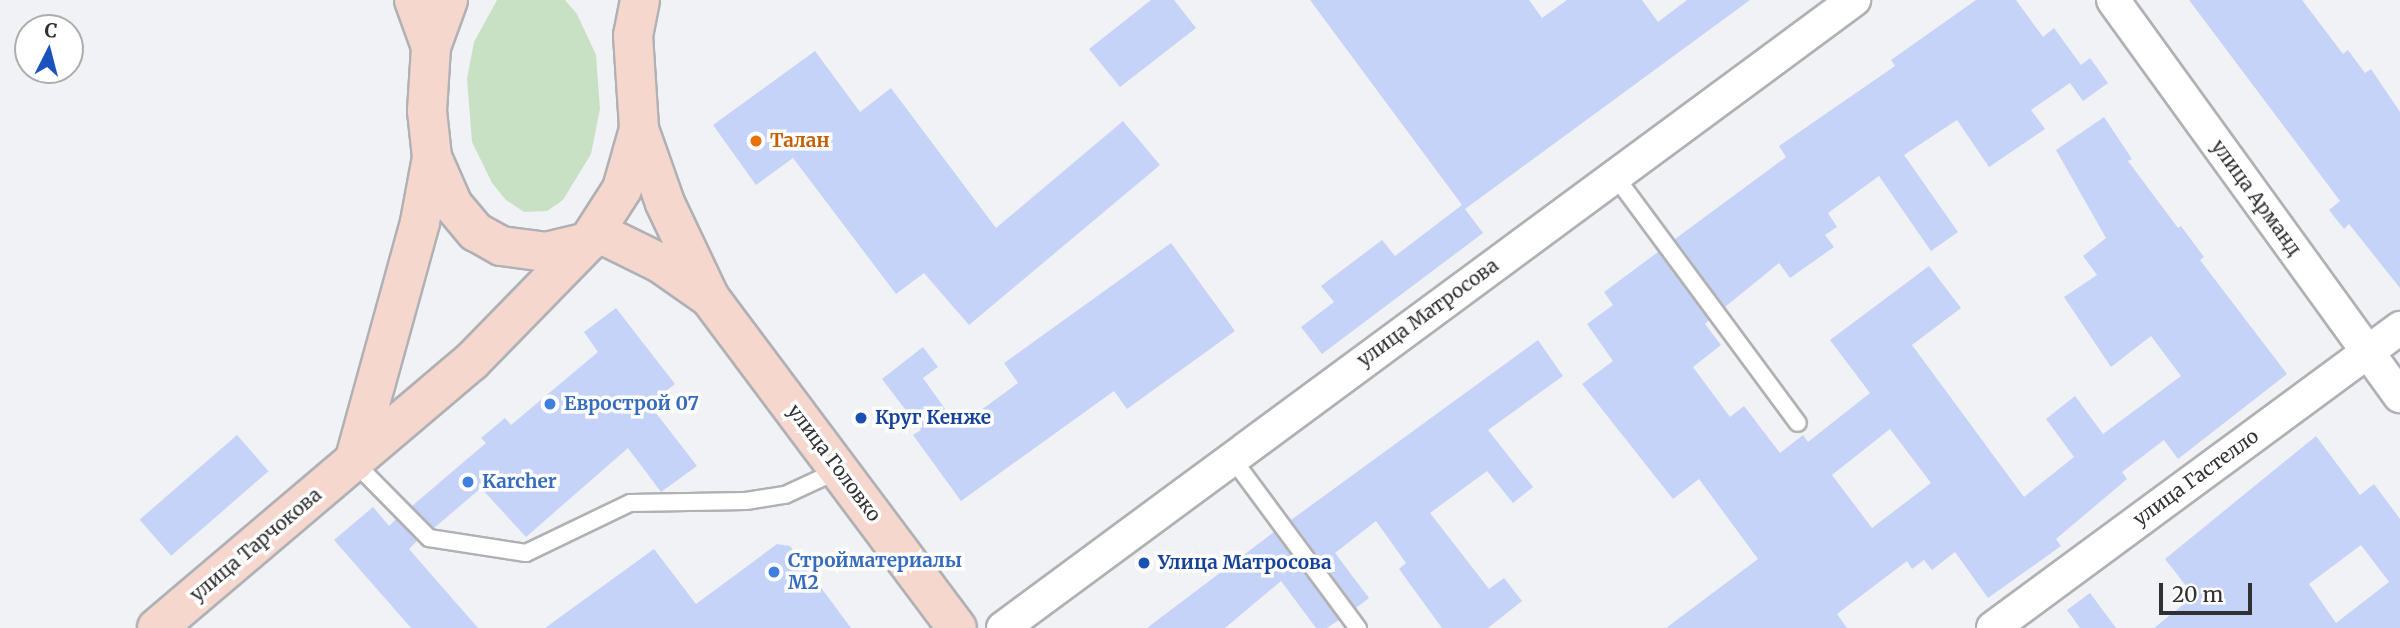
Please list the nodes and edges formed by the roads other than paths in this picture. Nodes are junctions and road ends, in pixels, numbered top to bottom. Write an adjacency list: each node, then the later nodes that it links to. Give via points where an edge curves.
1 (414, 0): 7 (main road)
2 (448, 0): 7 (main road)
3 (618, 0): 6 (main road)
4 (1854, 0): 10 (street, улица Матросова)
5 (2113, 0): 14 (street, улица Арманд)
6 (637, 17): 8 (main road)
7 (431, 47): 9 (main road, via 427,111)
8 (639, 129): 11 (main road, улица Тарчокова, via 622,189); 12 (main road, via 665,202)
9 (432, 157): 11 (main road, via 453,205 476,232 501,246 546,252); 18 (main road, via 415,242)
10 (1615, 176): 16 (lane); 17 (street, улица Матросова)
11 (593, 237): 12 (main road, via 660,263); 18 (main road, улица Тарчокова, via 471,362)
12 (710, 298): 19 (main road, улица Головко)
13 (2400, 328): 14 (street, улица Гастелло)
14 (2368, 352): 15 (street, улица Арманд); 24 (street, улица Гастелло)
15 (2400, 396)
16 (1798, 423)
17 (1232, 458): 22 (street, улица Матросова); 23 (lane)
18 (354, 462): 19 (lane, via 429,538 526,553 630,503 746,501 785,495); 20 (main road, улица Тарчокова)
19 (839, 470): 21 (main road, улица Головко)
20 (157, 628)
21 (957, 628)
22 (1003, 628)
23 (1358, 628)
24 (1993, 628)

